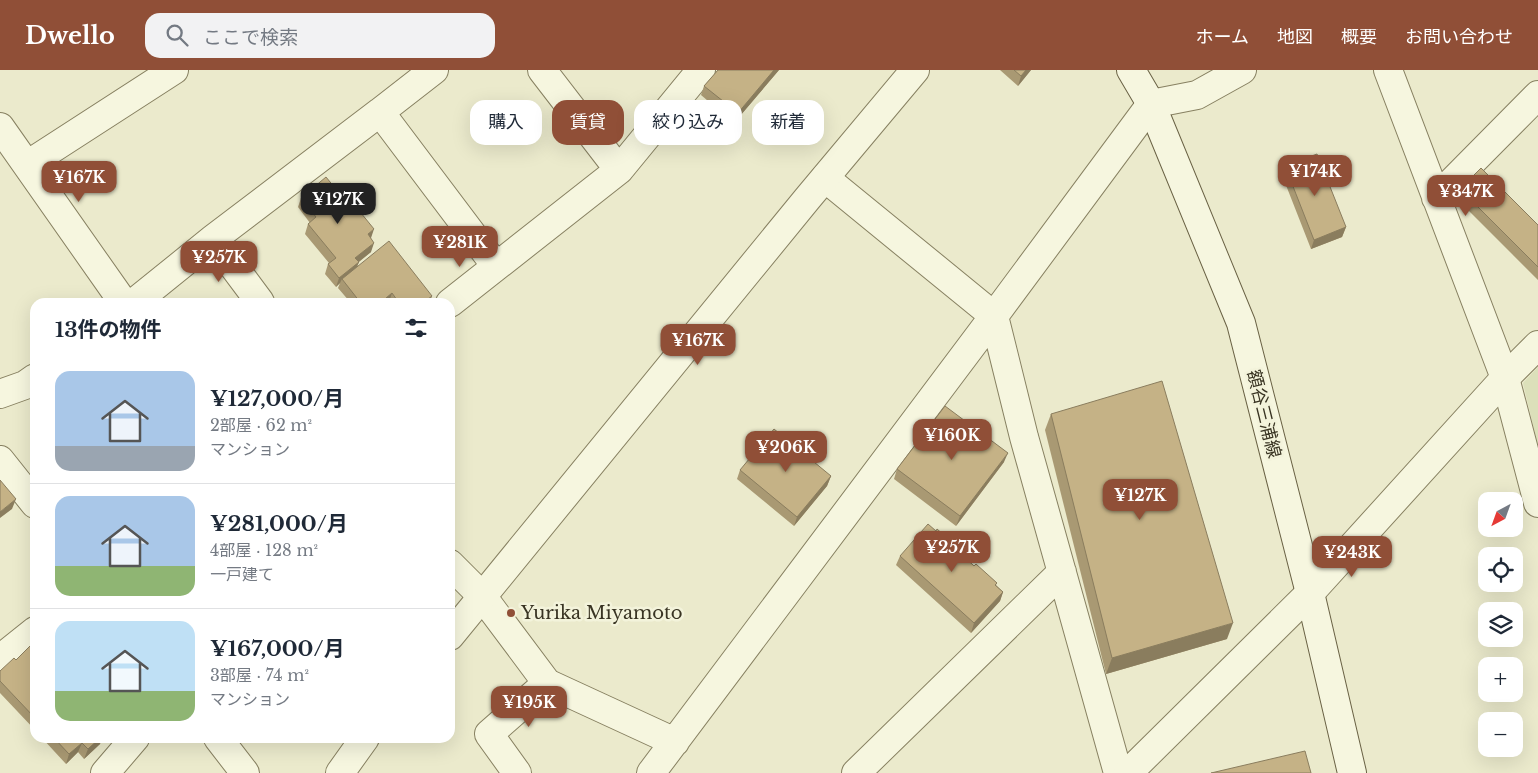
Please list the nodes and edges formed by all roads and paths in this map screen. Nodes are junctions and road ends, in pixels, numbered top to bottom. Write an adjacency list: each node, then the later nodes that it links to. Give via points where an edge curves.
1 (174, 70): 12 (street)
2 (434, 70): 10 (street)
3 (542, 70): 13 (street)
4 (701, 70): 13 (street)
5 (915, 70): 14 (street)
6 (1242, 70): 8 (street, via 1197,95)
7 (1388, 70): 15 (street)
8 (1142, 88): 22 (street); 32 (street, 額谷三浦線, via 1241,323)
9 (1538, 95): 15 (street)
10 (380, 112): 16 (street); 17 (street)
11 (3, 137): 12 (street)
12 (27, 166): 18 (street)
13 (619, 170): 17 (street)
14 (825, 178): 22 (street); 33 (street)
15 (1436, 198): 24 (street)
16 (214, 239): 19 (street); 20 (street)
17 (496, 266): 21 (street)
18 (120, 298)
19 (141, 298)
20 (257, 298)
21 (455, 299)
22 (994, 316): 31 (street); 38 (street)
23 (1538, 345): 24 (street)
24 (1506, 378): 29 (street); 32 (street)
25 (30, 381): 26 (street)
26 (0, 394)
27 (0, 460): 28 (street)
28 (30, 498)
29 (1538, 502)
30 (455, 569): 33 (street)
31 (1062, 572): 47 (street); 48 (street)
32 (1310, 593): 49 (street); 50 (street, 額谷三浦線)
33 (482, 596): 34 (street); 37 (street)
34 (455, 630)
35 (30, 635): 36 (street)
36 (0, 659)
37 (547, 683): 38 (street); 45 (street, via 490,734)
38 (675, 742): 46 (street)
39 (130, 743): 42 (street)
40 (222, 743): 43 (street)
41 (361, 743): 44 (street)
42 (105, 773)
43 (245, 773)
44 (340, 773)
45 (518, 773)
46 (651, 773)
47 (856, 773)
48 (1118, 773)
49 (1128, 773)
50 (1352, 773)

